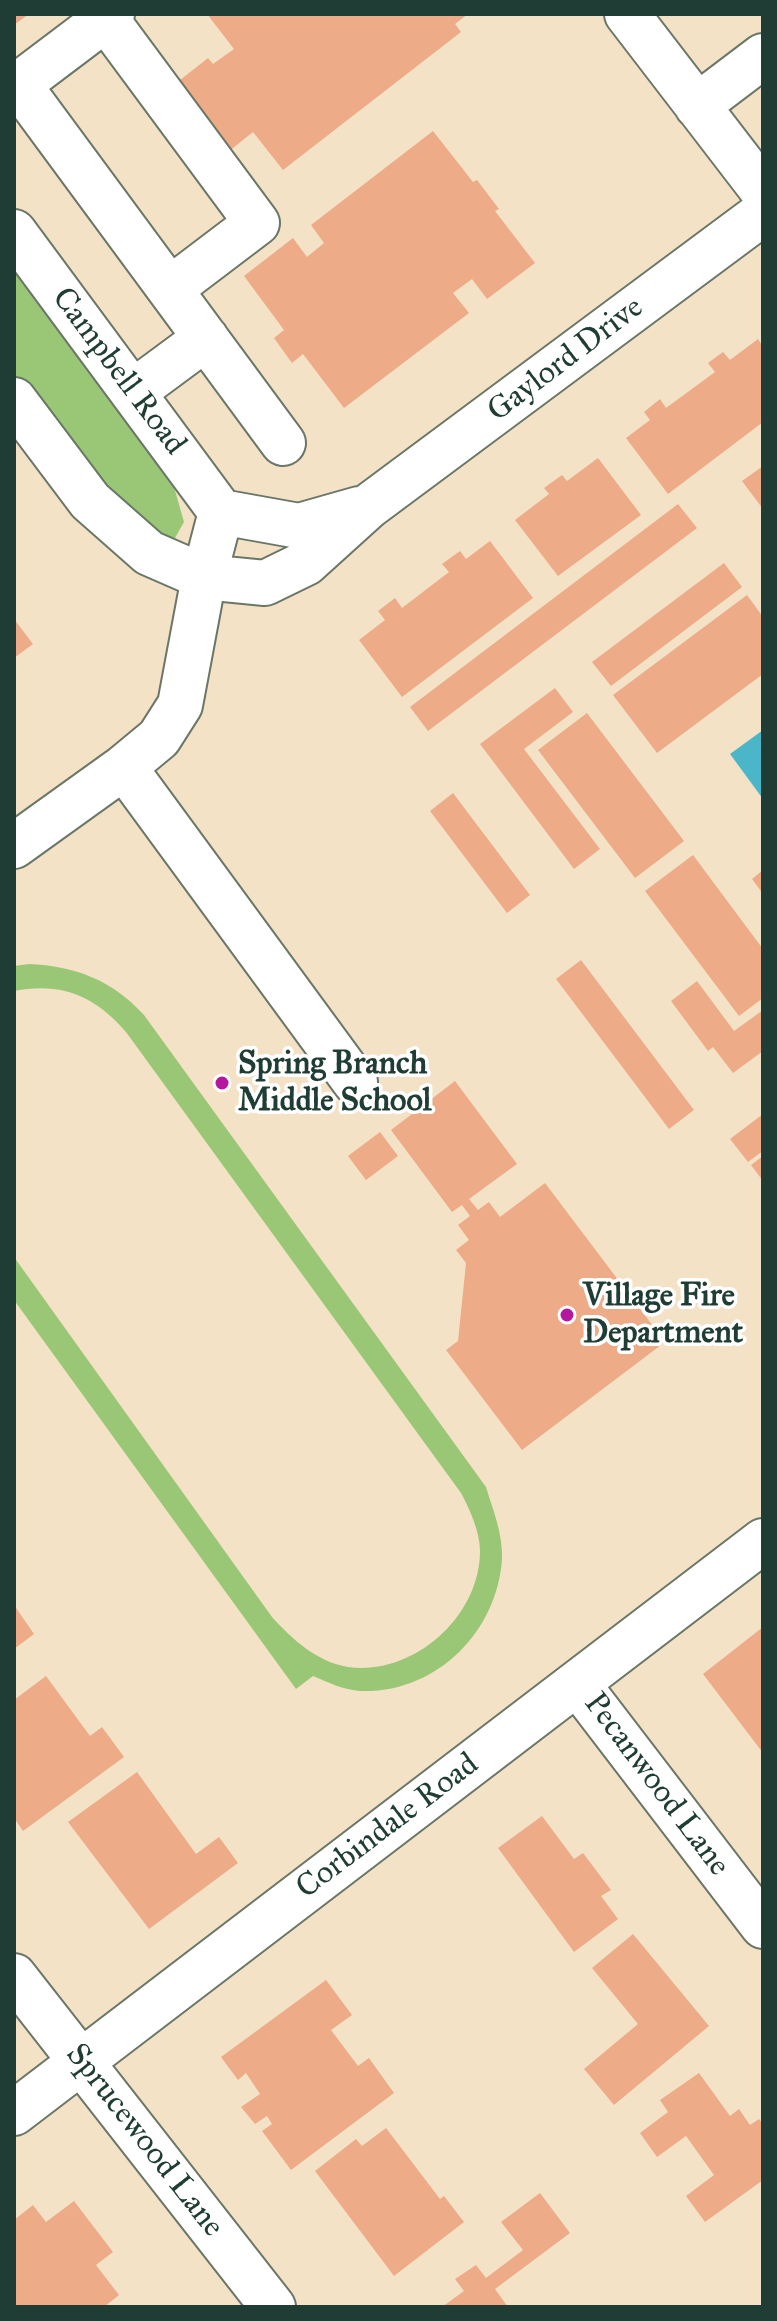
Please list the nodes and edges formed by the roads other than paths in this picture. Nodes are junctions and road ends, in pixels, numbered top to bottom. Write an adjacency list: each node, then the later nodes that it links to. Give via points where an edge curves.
1 (627, 14): 5 (street)
2 (109, 16): 4 (street); 9 (street, via 257,223)
3 (763, 56): 5 (street)
4 (16, 86): 9 (street)
5 (697, 106): 6 (street)
6 (763, 191)
7 (763, 213): 14 (street, Gaylord Drive)
8 (14, 232): 11 (street, Campbell Road)
9 (170, 289): 10 (street)
10 (206, 338): 11 (street); 13 (street)
11 (133, 392): 15 (street, Campbell Road)
12 (14, 400): 16 (street, via 90,501 149,553)
13 (283, 443)
14 (369, 506): 15 (street, Gaylord Drive, via 299,526); 16 (street, Gaylord Drive, via 306,563 265,583)
15 (221, 512): 16 (street)
16 (204, 577): 17 (street, via 180,705 159,738)
17 (124, 767): 18 (street); 19 (street)
18 (14, 846)
19 (355, 1082)
20 (763, 1541): 21 (street, Corbindale Road)
21 (577, 1683): 22 (street, Pecanwood Lane); 24 (street, Corbindale Road)
22 (763, 1926)
23 (14, 1976): 24 (street, Sprucewood Lane)
24 (81, 2061): 25 (street, Corbindale Road); 26 (street, Sprucewood Lane)
25 (14, 2113)
26 (273, 2307)

